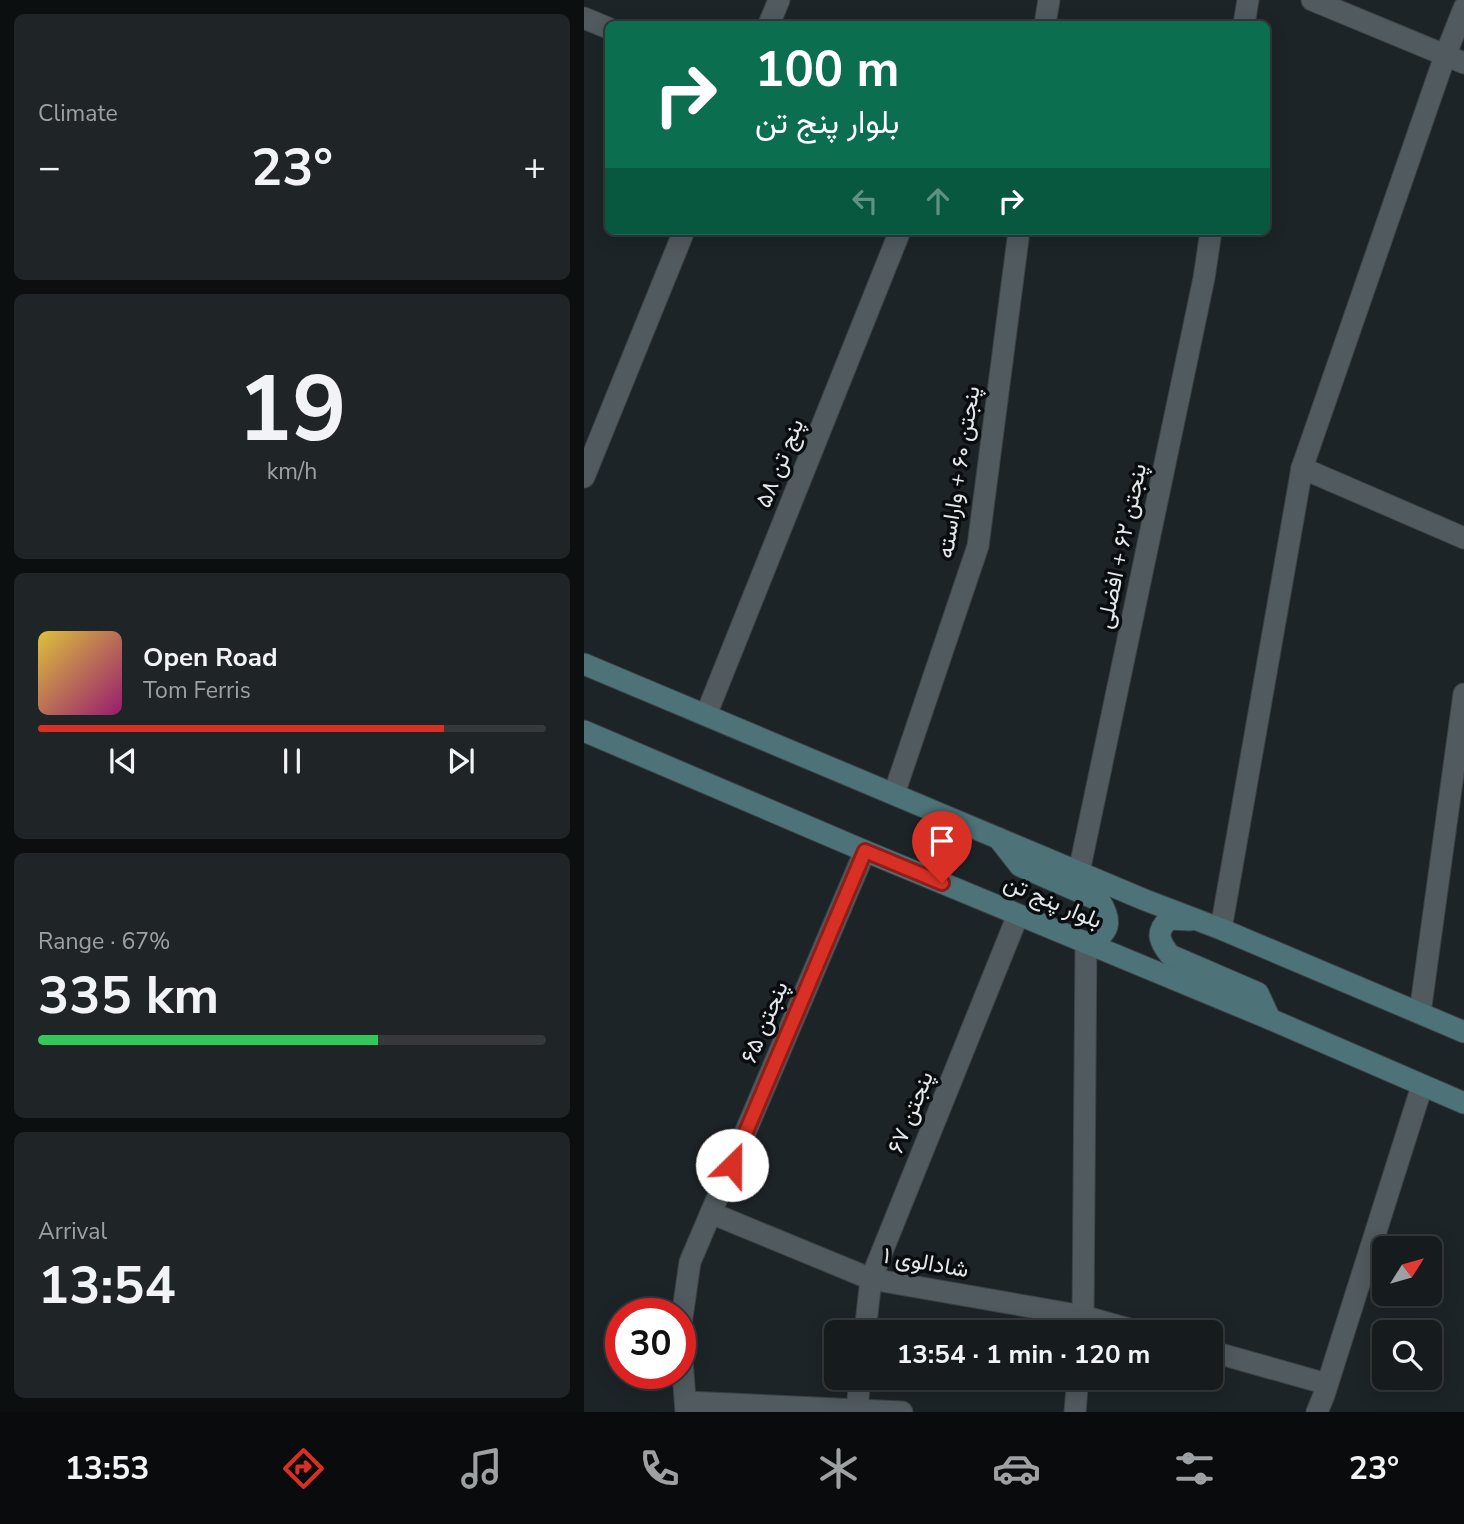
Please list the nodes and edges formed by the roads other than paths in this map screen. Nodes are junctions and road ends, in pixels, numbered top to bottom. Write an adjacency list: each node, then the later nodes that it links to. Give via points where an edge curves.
1 (779, 0): 7 (street)
2 (1049, 0): 8 (street)
3 (1248, 0): 9 (street)
4 (1312, 0): 11 (street)
5 (1464, 8): 11 (street)
6 (584, 18): 10 (street)
7 (770, 21)
8 (1046, 21)
9 (1244, 21)
10 (605, 28)
11 (1454, 59): 16 (street)
12 (682, 235): 17 (street)
13 (898, 235): 21 (street, پنج تن ۵۸)
14 (1018, 235): 23 (street, پنجتن ۶۰ + واراسته, via 978,546)
15 (1210, 235): 26 (street, پنجتن ۶۲ + افضلی)
16 (1302, 468): 18 (street); 29 (street)
17 (584, 477)
18 (1464, 538)
19 (584, 664): 21 (main road, بلوار پنج تن)
20 (1464, 694): 31 (street)
21 (706, 715): 23 (main road, بلوار پنج تن)
22 (584, 731): 25 (main road, بلوار پنج تن)
23 (894, 794): 24 (main road, بلوار پنج تن)
24 (998, 837): 26 (main road, بلوار پنج تن); 30 (main road, via 1020,866 1100,901 1108,913 1107,928 1099,939)
25 (865, 851): 27 (main road, بلوار پنج تن); 36 (street, پنجتن ۶۵)
26 (1079, 872): 28 (main road, بلوار پنج تن)
27 (1018, 915): 30 (main road, بلوار پنج تن); 37 (street, پنجتن ۶۷)
28 (1196, 920): 29 (main road, بلوار پنج تن); 32 (main road, via 1169,919 1161,926 1161,944 1170,955 1258,993)
29 (1221, 929): 31 (main road, بلوار پنج تن)
30 (1086, 943): 32 (main road, بلوار پنج تن); 41 (street)
31 (1420, 1013): 33 (main road, بلوار پنج تن)
32 (1270, 1019): 34 (main road, بلوار پنج تن)
33 (1464, 1032)
34 (1422, 1086): 35 (main road, بلوار پنج تن); 43 (street)
35 (1464, 1103)
36 (712, 1213): 37 (street, شادالوی ۱); 38 (street, پنجتن ۶۵, via 690,1262)
37 (871, 1279): 39 (street, پنجتن ۶۷); 40 (street, شادالوی ۱)
38 (685, 1298)
39 (866, 1320)
40 (1064, 1320)
41 (1083, 1320)
42 (1223, 1355): 43 (street)
43 (1328, 1384): 51 (street)
44 (685, 1389): 47 (street, پنجتن ۶۵)
45 (859, 1390): 48 (street)
46 (1077, 1390): 50 (street)
47 (686, 1407): 48 (street)
48 (857, 1410): 49 (street)
49 (902, 1412)
50 (1075, 1412)
51 (1317, 1412)

